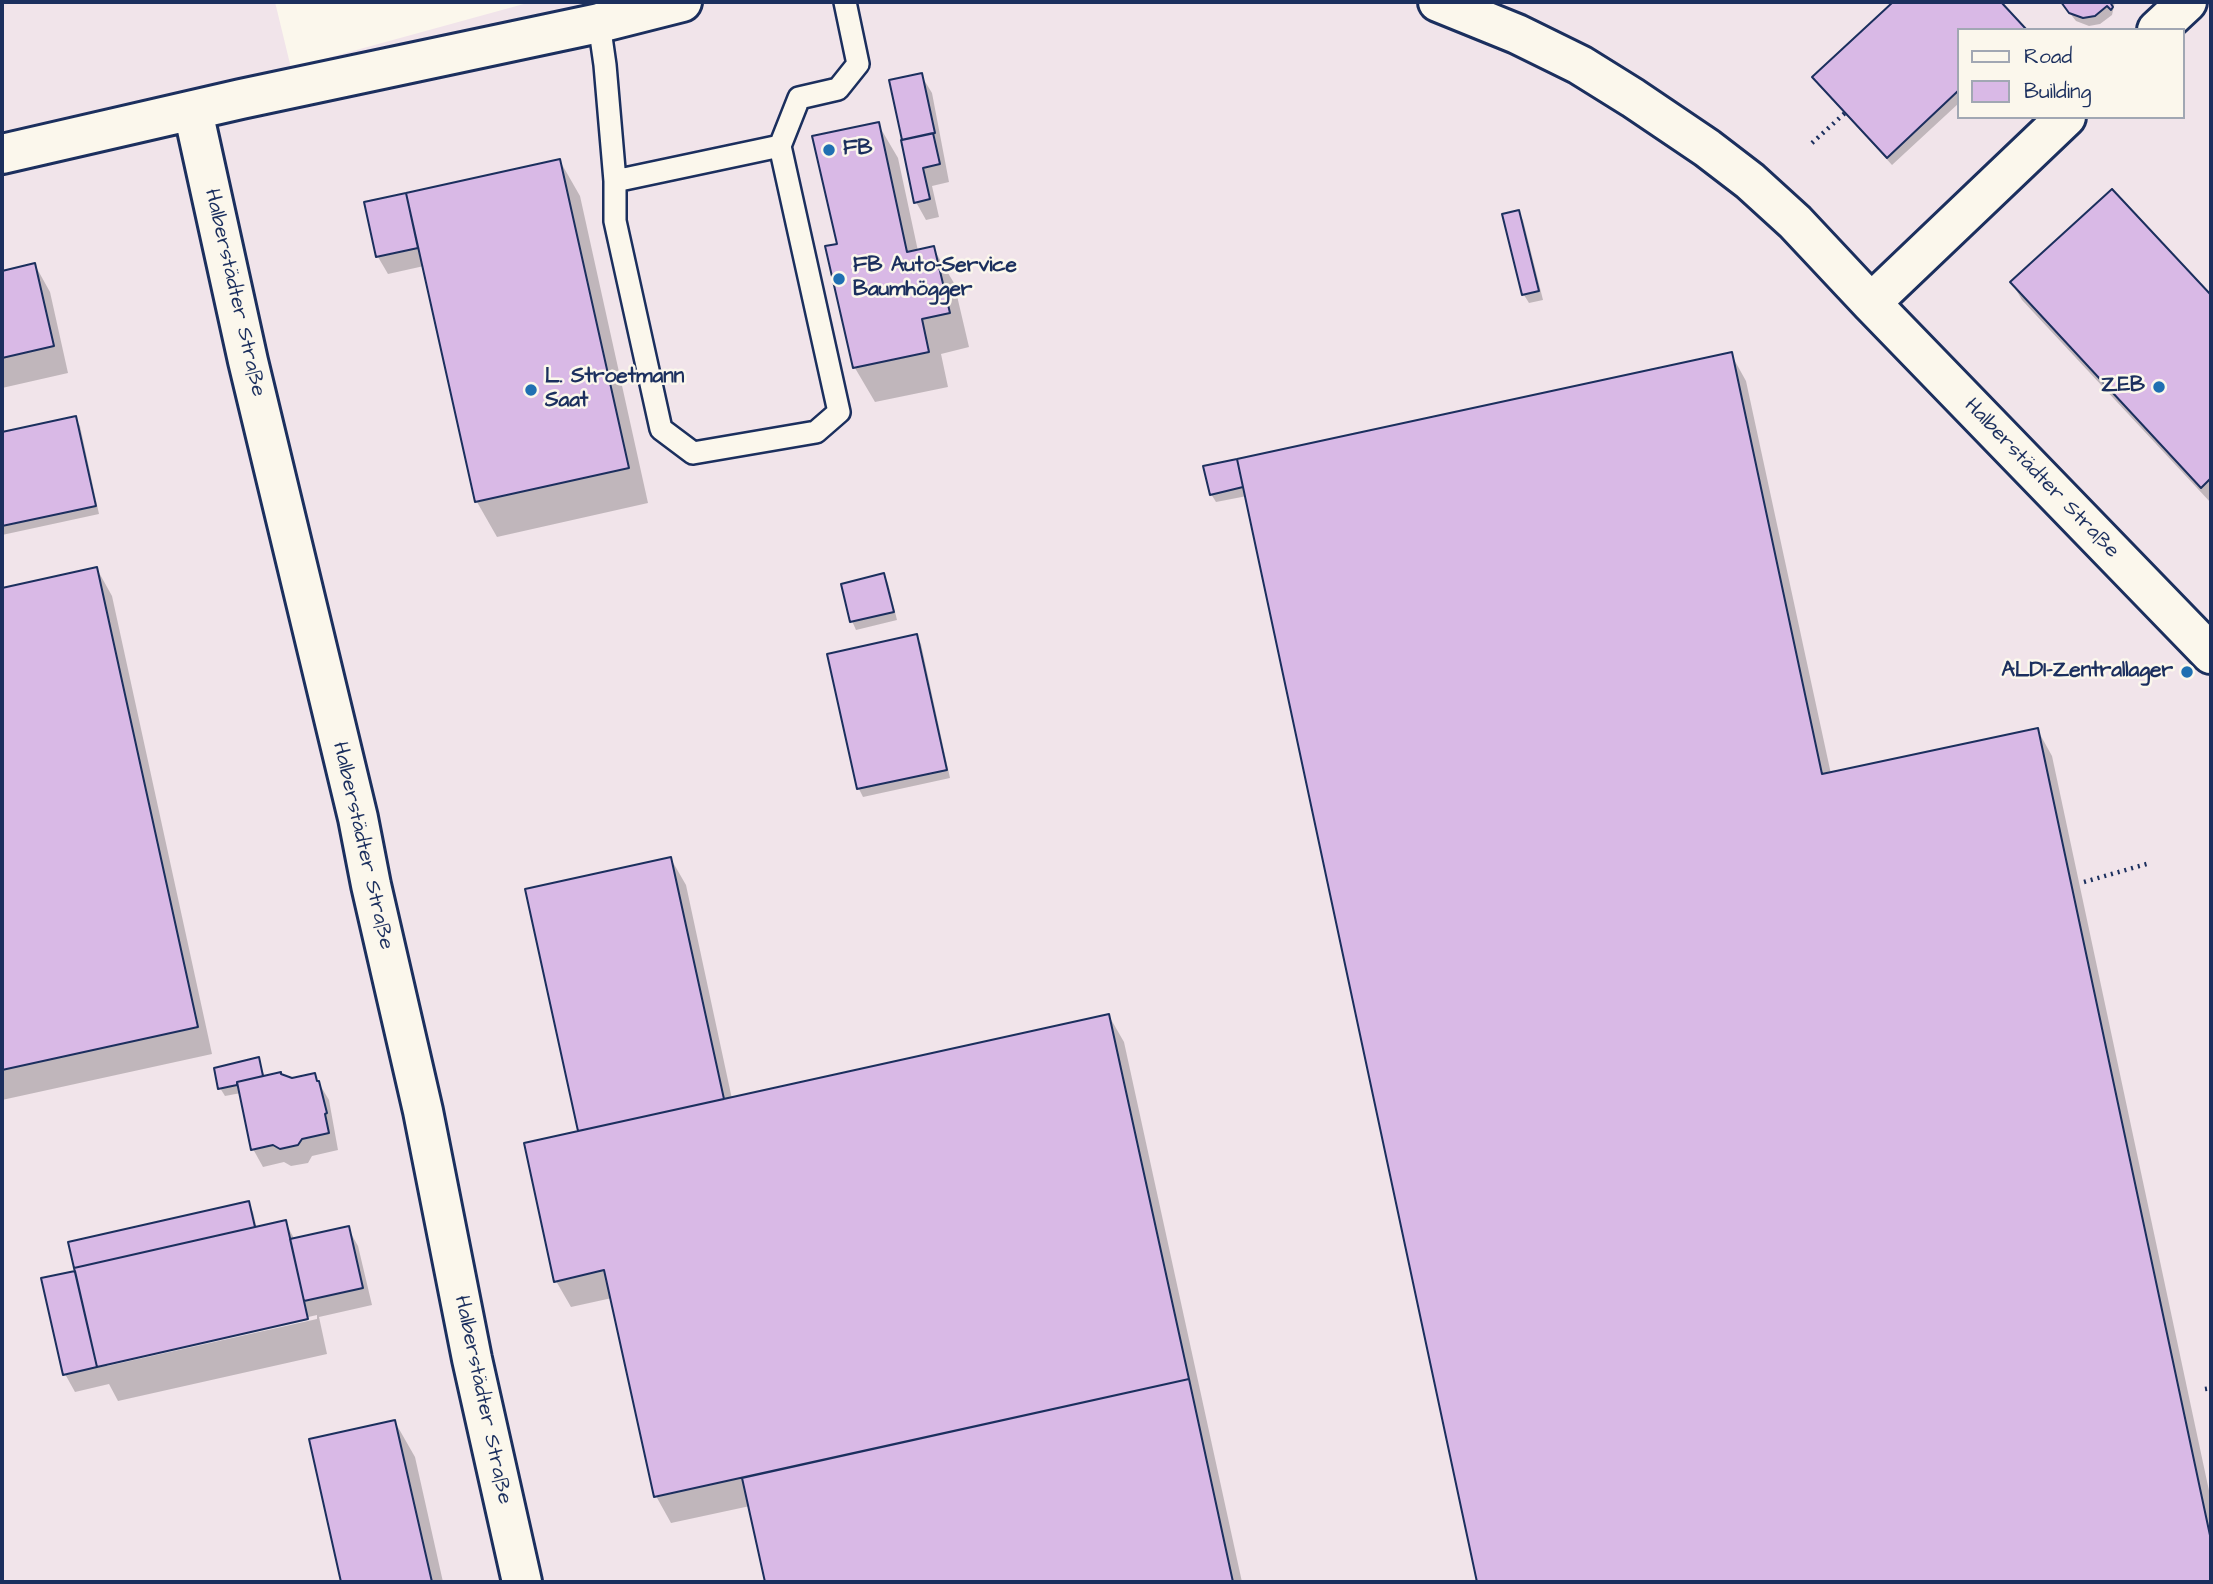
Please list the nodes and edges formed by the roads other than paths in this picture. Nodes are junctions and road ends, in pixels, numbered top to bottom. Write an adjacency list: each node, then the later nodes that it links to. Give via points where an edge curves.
1 (682, 2): 5 (street)
2 (845, 2): 9 (lane, via 858,64 838,89 799,98)
3 (1438, 2): 12 (street, Halberstädter Straße, via 1580,65 1707,148 1795,222)
4 (2187, 2): 6 (street)
5 (599, 23): 7 (street); 11 (lane)
6 (2159, 28)
7 (193, 111): 10 (street); 14 (street, Halberstädter Straße, via 358,818)
8 (2064, 119): 12 (street)
9 (780, 146): 11 (lane); 11 (lane, via 839,412 816,432 693,453 662,429 615,221)
10 (2, 154)
11 (615, 181)
12 (1871, 303): 13 (street, Halberstädter Straße)
13 (2211, 654)
14 (522, 1582)

